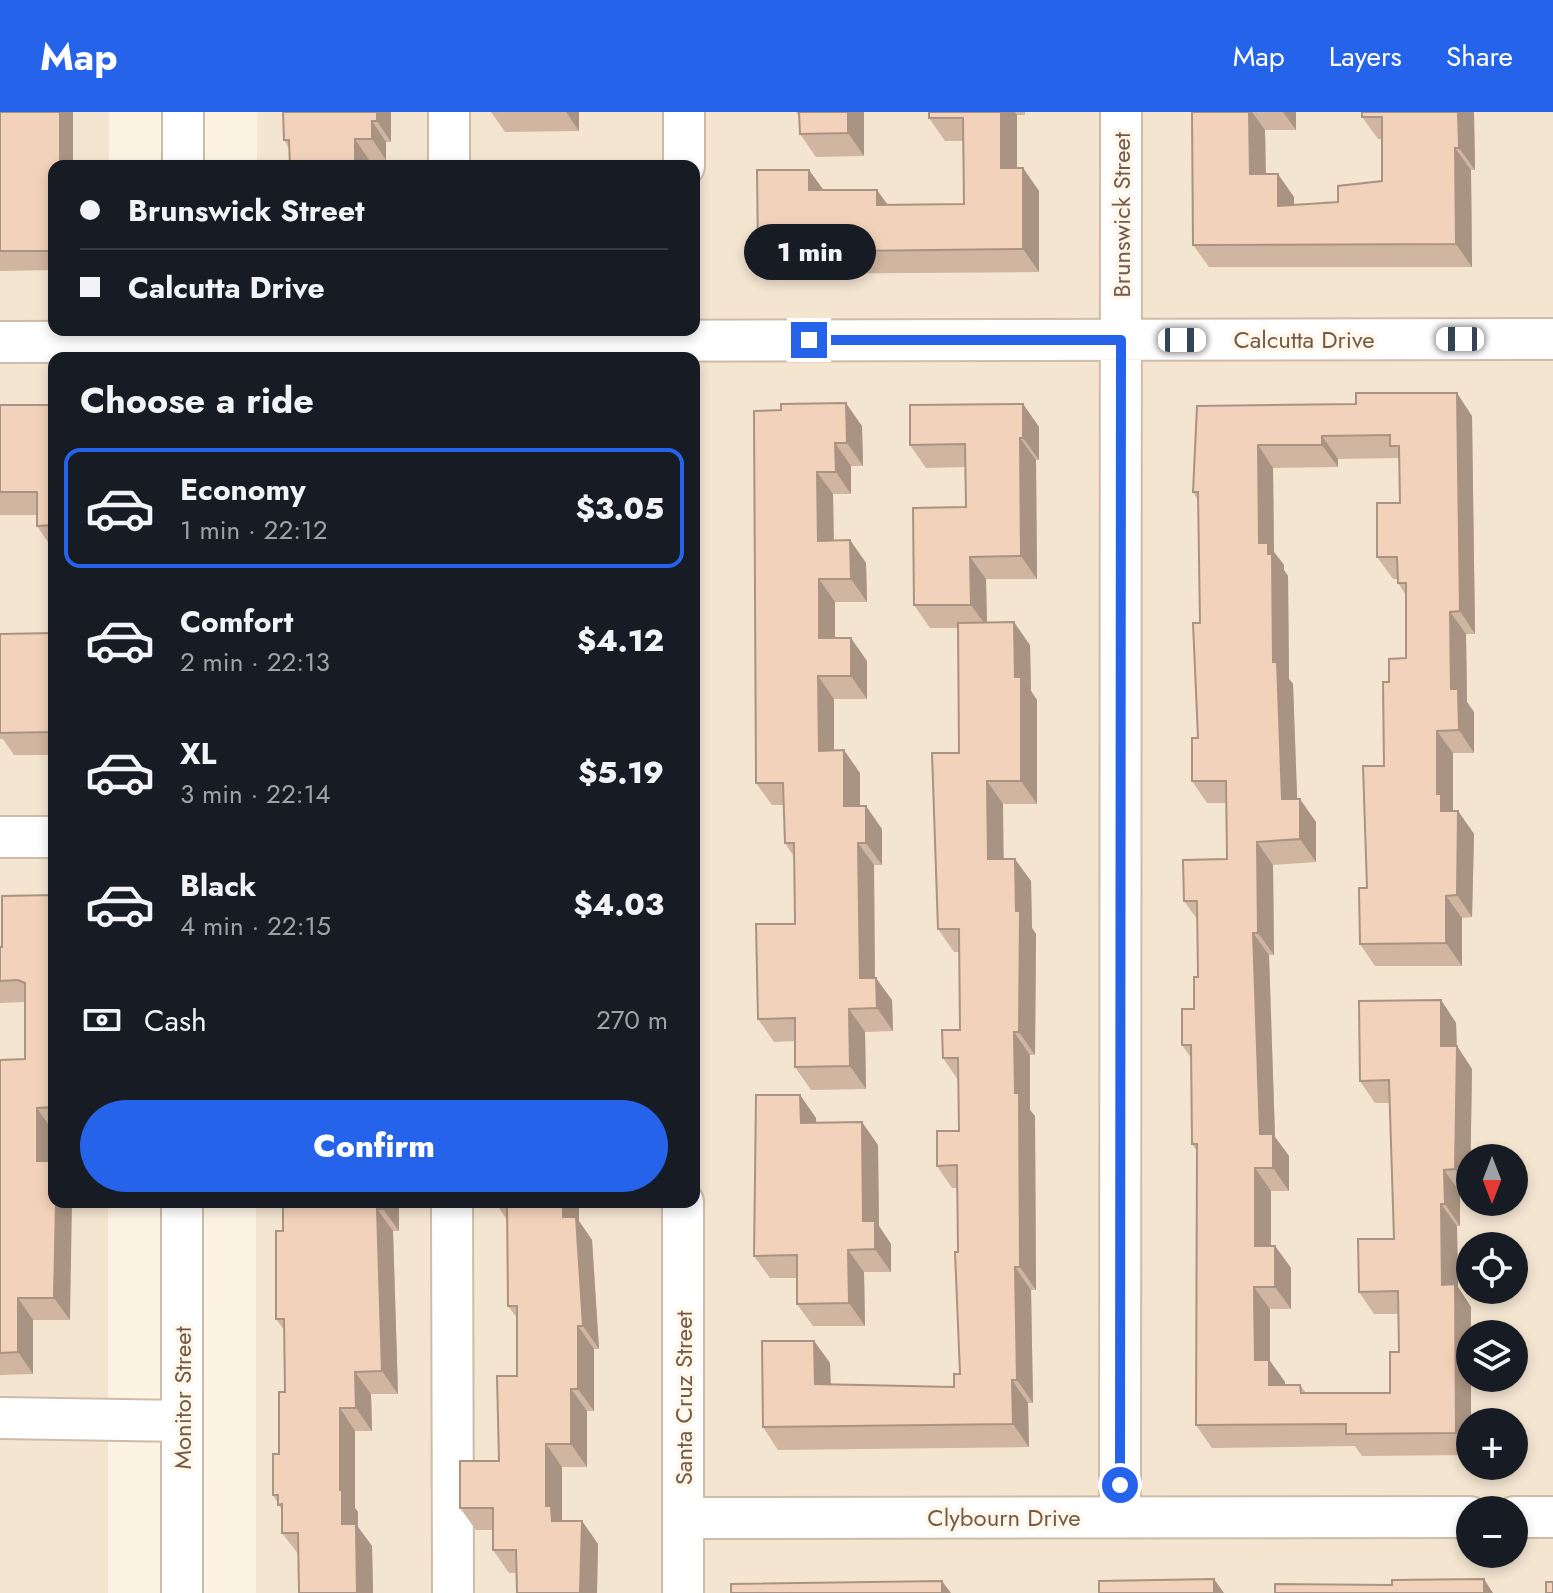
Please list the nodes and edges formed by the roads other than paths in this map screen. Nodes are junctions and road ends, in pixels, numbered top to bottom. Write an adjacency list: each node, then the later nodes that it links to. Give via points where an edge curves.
1 (183, 112): 5 (street)
2 (449, 112): 6 (street)
3 (684, 112): 7 (street)
4 (1121, 112): 9 (street, Brunswick Street)
5 (183, 160)
6 (449, 160)
7 (684, 160)
8 (1553, 339): 9 (street, Calcutta Drive)
9 (1121, 340): 13 (street, Calcutta Drive); 21 (street, Brunswick Street)
10 (0, 342): 11 (street, Calcutta Drive)
11 (183, 343): 12 (street, Calcutta Drive)
12 (450, 343): 13 (street, Calcutta Drive)
13 (684, 343)
14 (0, 837): 15 (street)
15 (48, 837)
16 (182, 1208): 20 (street, Monitor Street)
17 (452, 1208): 27 (street)
18 (683, 1208): 25 (street, Santa Cruz Street)
19 (0, 1418): 20 (street)
20 (182, 1421): 26 (street, Monitor Street)
21 (1120, 1517): 22 (street, Clybourn Drive); 25 (street, Clybourn Drive)
22 (1456, 1517)
23 (1528, 1517): 24 (street)
24 (1553, 1517)
25 (683, 1518): 28 (street, Santa Cruz Street)
26 (182, 1593)
27 (453, 1593)
28 (683, 1593)

